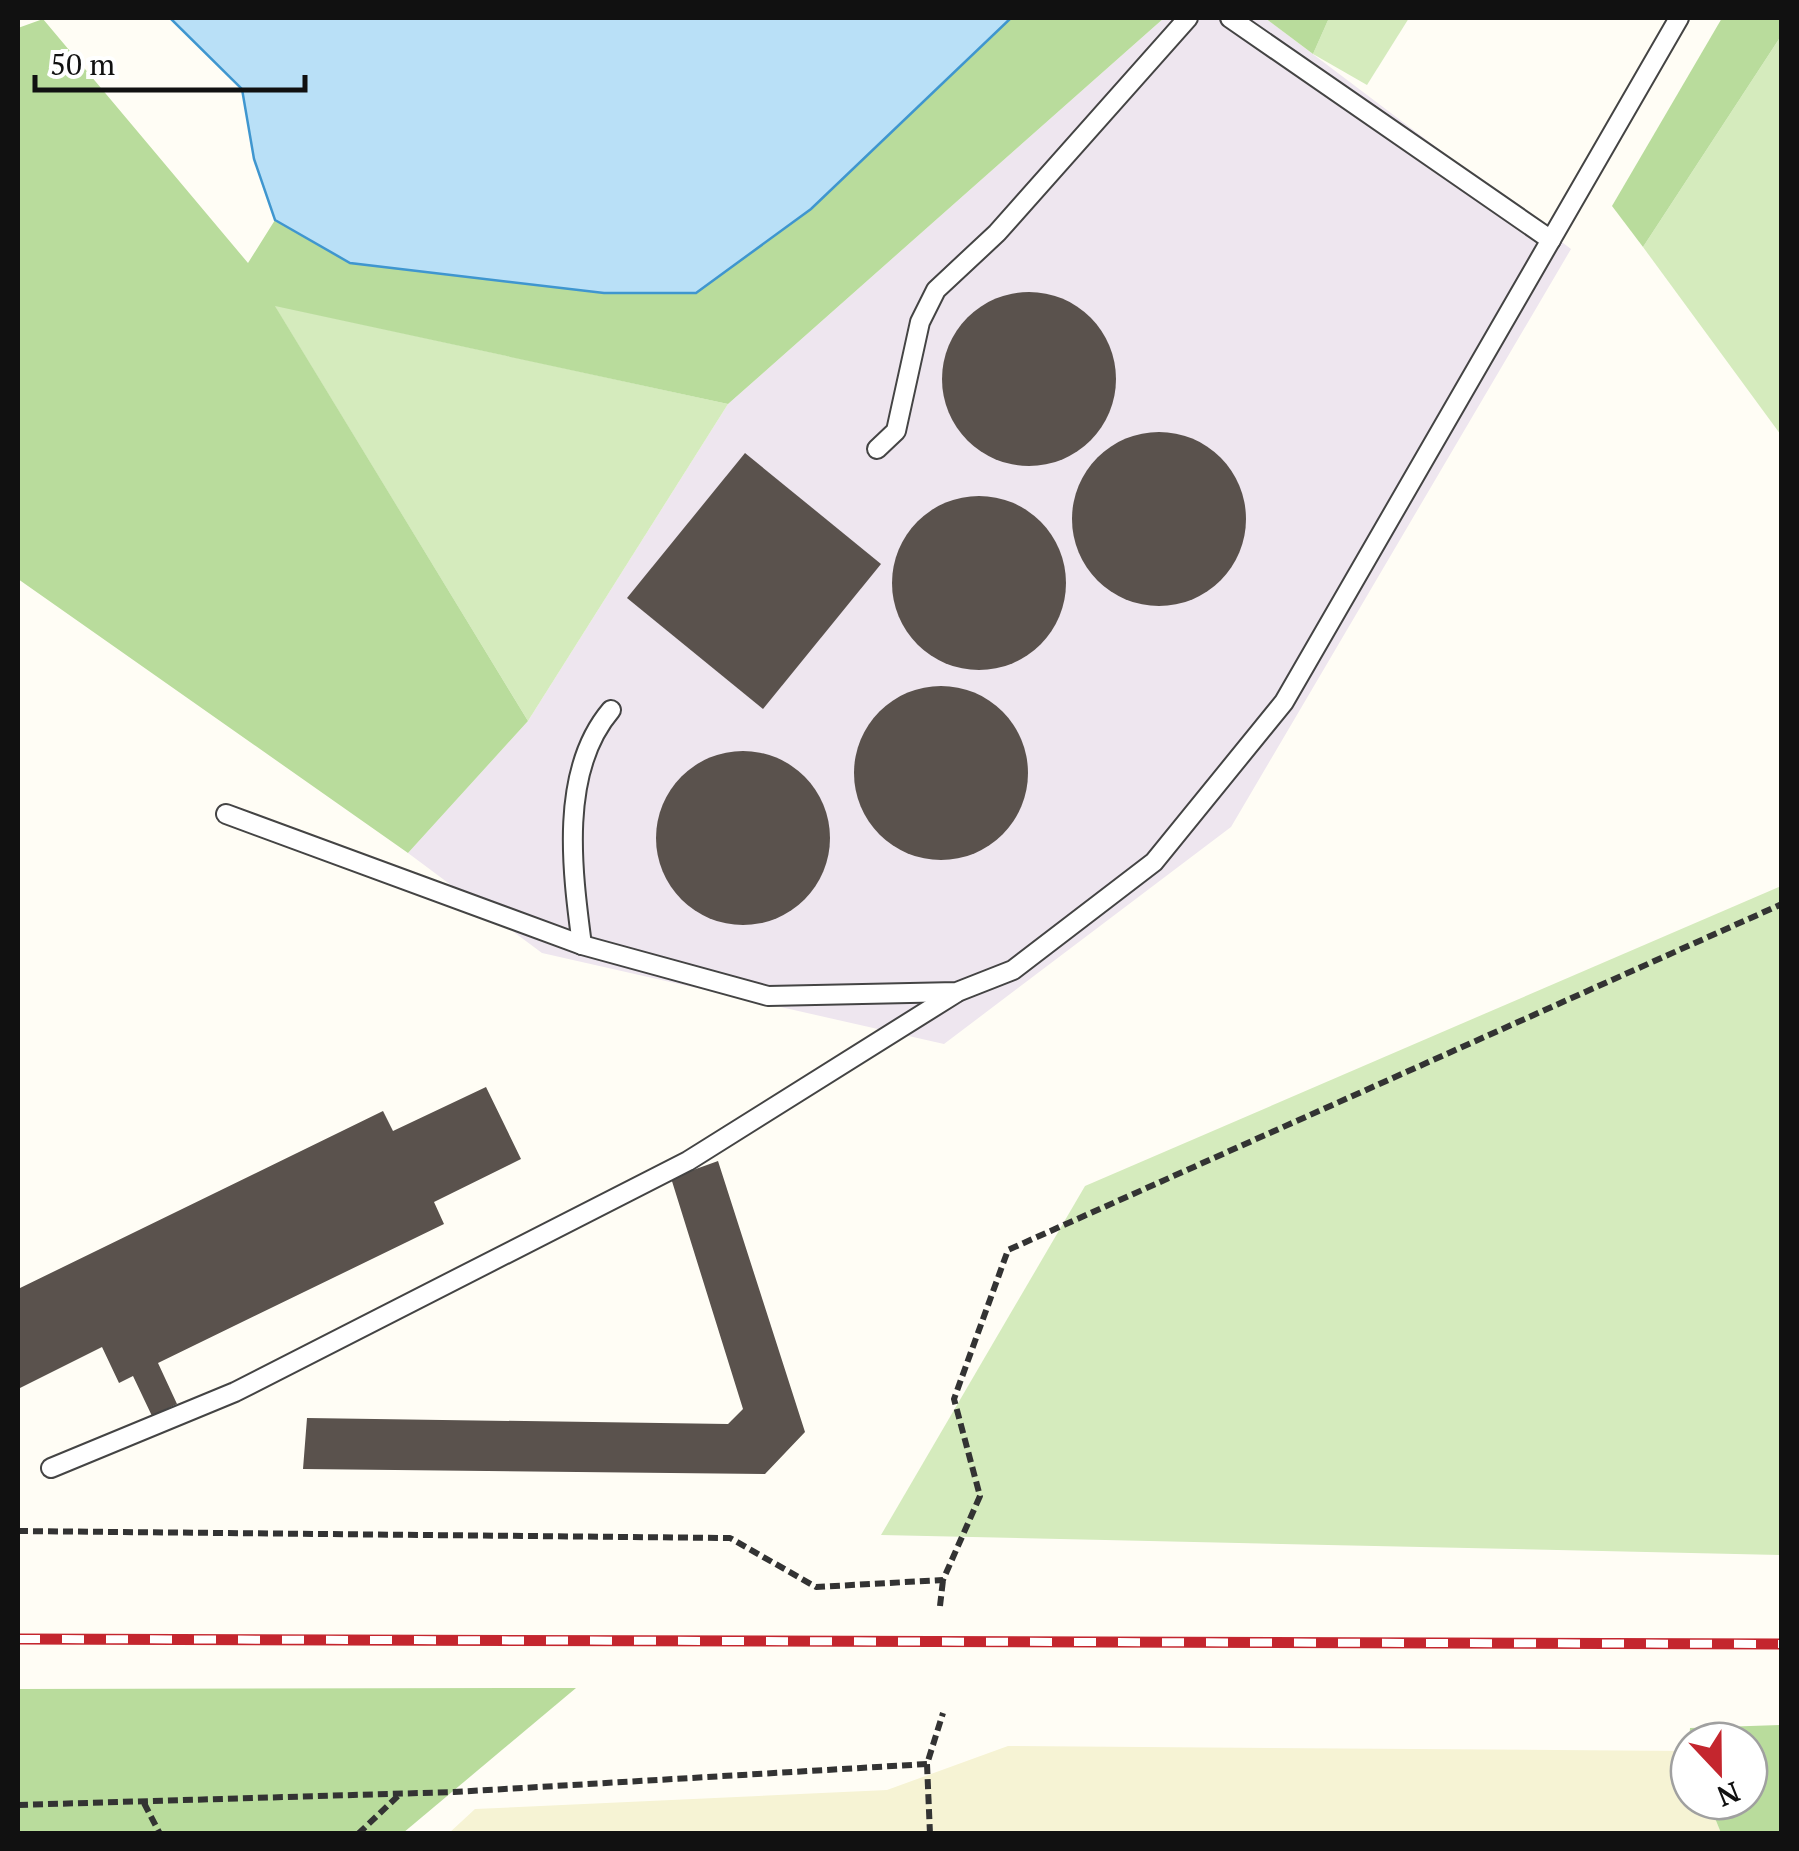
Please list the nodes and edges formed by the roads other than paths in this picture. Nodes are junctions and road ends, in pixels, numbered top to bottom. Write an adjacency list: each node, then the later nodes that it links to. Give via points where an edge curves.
1 (1188, 18): 5 (lane, via 997,232 936,290 920,322 896,430)
2 (1230, 18): 4 (lane)
3 (1679, 18): 4 (lane)
4 (1551, 240): 9 (lane, via 1284,702 1154,862 1013,970)
5 (877, 449)
6 (611, 710): 8 (lane, via 593,731 575,793)
7 (226, 814): 8 (lane)
8 (582, 944): 9 (lane, via 768,996)
9 (957, 992): 10 (lane, via 688,1162 235,1392)
10 (51, 1468)

